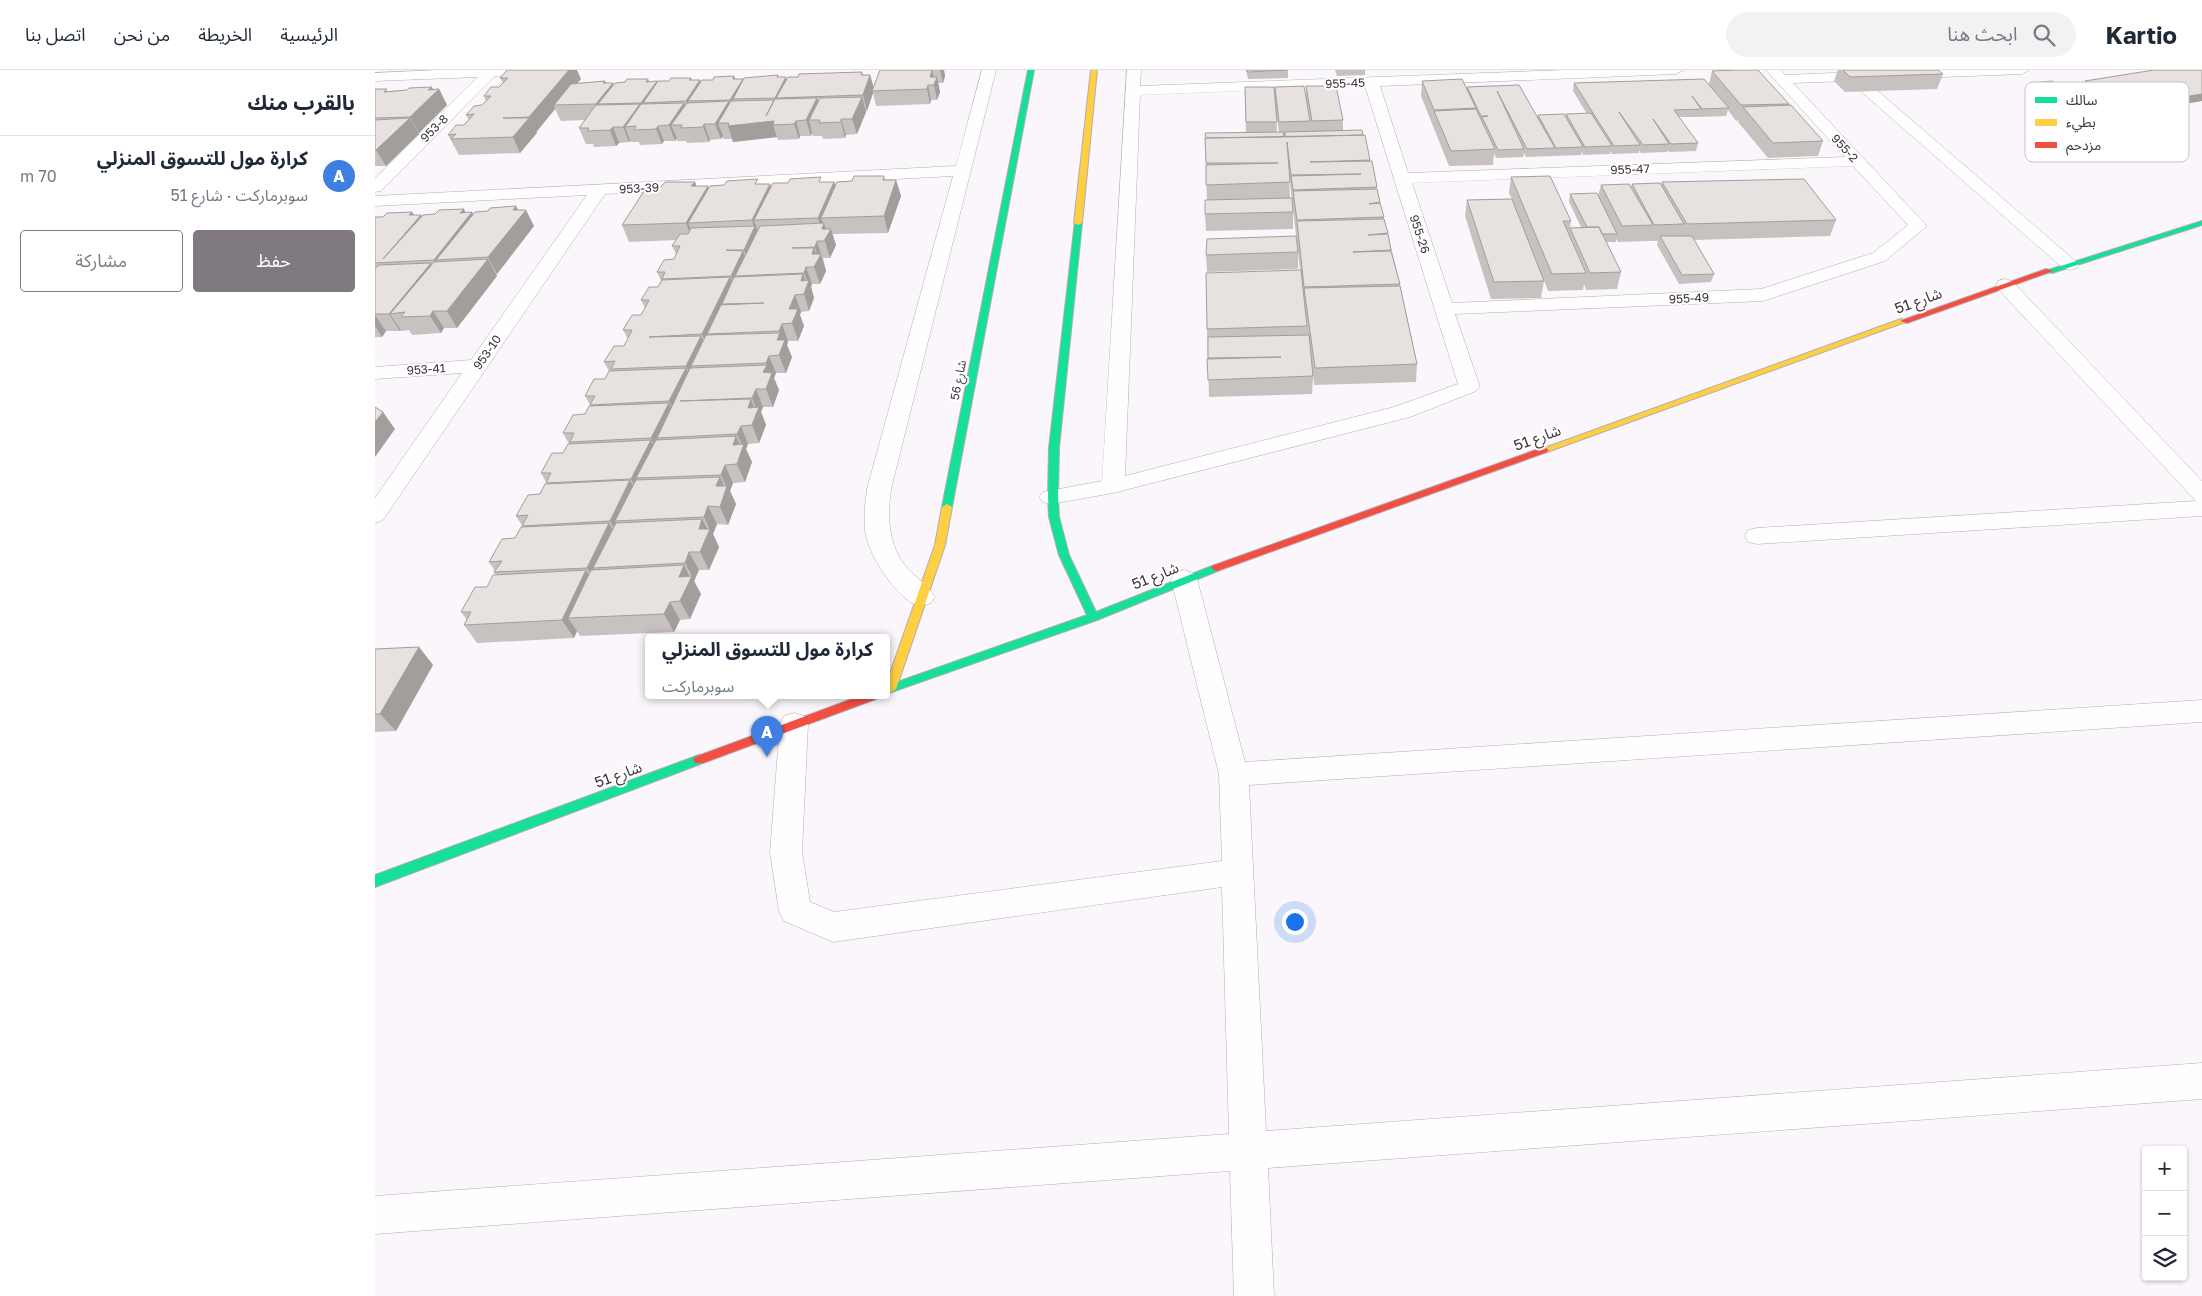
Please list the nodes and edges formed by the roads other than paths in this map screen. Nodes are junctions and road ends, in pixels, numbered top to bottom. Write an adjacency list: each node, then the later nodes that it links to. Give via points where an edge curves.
1 (538, 70): 8 (street)
2 (989, 70): 15 (street)
3 (1031, 70): 34 (street, شارع 56, via 940,545)
4 (1093, 70): 29 (street)
5 (1134, 70): 13 (street)
6 (1676, 70): 12 (street, 955-45)
7 (2021, 70): 11 (street)
8 (492, 71): 10 (street); 17 (street, 953-8)
9 (1777, 75): 11 (street); 14 (street, 955-2)
10 (375, 77)
11 (1853, 77): 22 (street)
12 (1371, 82): 13 (street, 955-45); 16 (street, 955-26)
13 (1134, 90): 27 (street)
14 (1857, 161): 16 (street, 955-47); 21 (street, 955-2)
15 (962, 171): 18 (street, 953-39); 34 (street, via 875,512 878,536 886,558 901,578)
16 (1402, 178): 24 (street, 955-26)
17 (375, 187)
18 (599, 190): 19 (street, 953-39); 25 (street, 953-10)
19 (375, 201)
20 (2202, 222): 22 (street, شارع 51)
21 (1918, 226): 24 (street, 955-49, via 1879,257 1763,295)
22 (2070, 264): 23 (street, شارع 51)
23 (2005, 285): 28 (street); 33 (street, شارع 51)
24 (1444, 309): 27 (street, 955-26, via 1469,387 1402,412)
25 (478, 366): 26 (street, 953-41); 31 (street, 953-10)
26 (375, 373)
27 (1113, 486): 29 (street)
28 (2202, 495)
29 (1051, 497): 35 (street, via 1062,556)
30 (2202, 508): 32 (street)
31 (375, 515)
32 (1757, 536)
33 (1184, 579): 35 (street, شارع 51); 41 (street)
34 (922, 597): 36 (street, شارع 56)
35 (1093, 617): 37 (street, شارع 51)
36 (890, 685)
37 (890, 689)
38 (864, 699): 40 (street, شارع 51)
39 (2202, 712): 41 (street)
40 (794, 724): 42 (street, via 786,852 795,911 833,927); 43 (street, شارع 51)
41 (1234, 774): 42 (street)
42 (1237, 872): 45 (street)
43 (375, 881)
44 (2202, 1081): 45 (street)
45 (1248, 1151): 46 (street); 47 (street)
46 (375, 1215)
47 (1254, 1296)

